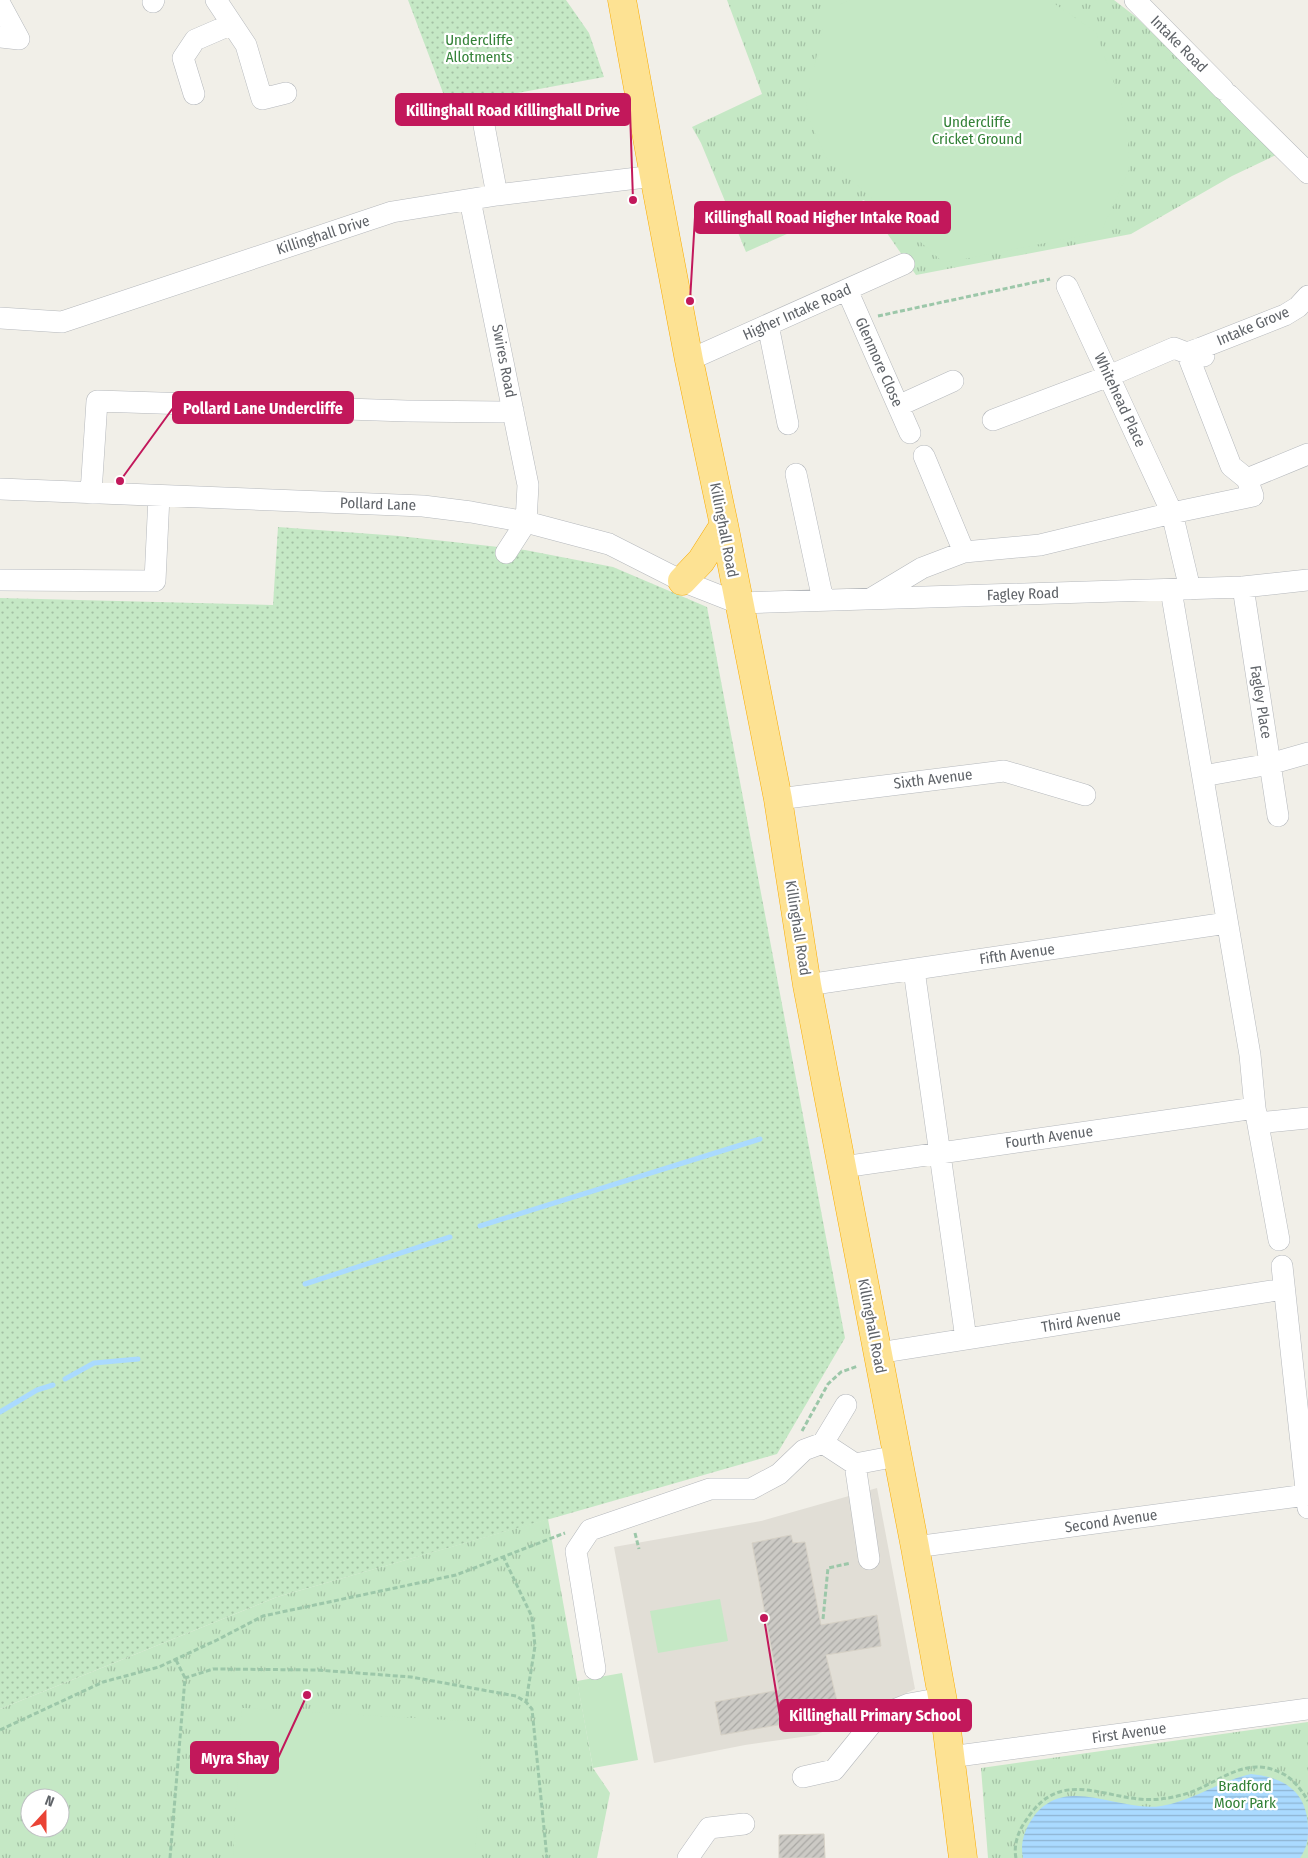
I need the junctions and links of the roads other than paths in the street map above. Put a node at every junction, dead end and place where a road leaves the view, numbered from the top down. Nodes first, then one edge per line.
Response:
1 (216, 0) edge
2 (622, 0) edge
3 (1136, 0) edge
4 (0, 4) edge
5 (232, 24) junction
6 (0, 37) edge
7 (286, 93) dead end
8 (194, 94) dead end
9 (480, 104) dead end
10 (1308, 173) edge
11 (654, 176) junction
12 (497, 195) junction
13 (470, 200) junction
14 (904, 264) dead end
15 (1067, 286) road end
16 (847, 290) junction
17 (1308, 296) edge
18 (0, 318) edge
19 (768, 325) junction
20 (1198, 352) junction
21 (689, 360) junction
22 (1108, 376) junction
23 (953, 381) dead end
24 (898, 406) junction
25 (513, 410) junction
26 (993, 420) dead end
27 (788, 424) dead end
28 (910, 433) dead end
29 (1308, 454) edge
30 (924, 456) dead end
31 (796, 474) dead end
32 (1247, 479) junction
33 (0, 490) edge
34 (91, 493) junction
35 (159, 496) junction
36 (1172, 513) junction
37 (526, 522) junction
38 (724, 525) junction
39 (964, 552) junction
40 (506, 553) dead end
41 (0, 580) edge
42 (1308, 580) edge
43 (682, 581) junction
44 (1243, 587) junction
45 (1180, 589) junction
46 (871, 599) junction
47 (823, 600) junction
48 (738, 603) junction
49 (1308, 753) edge
50 (1270, 764) junction
51 (1202, 776) junction
52 (1085, 795) dead end
53 (778, 798) junction
54 (1278, 816) dead end
55 (1227, 923) junction
56 (914, 970) junction
57 (807, 985) junction
58 (1256, 1115) junction
59 (1308, 1118) edge
60 (940, 1153) junction
61 (843, 1167) junction
62 (1278, 1240) dead end
63 (1282, 1266) dead end
64 (1284, 1289) junction
65 (966, 1339) junction
66 (878, 1356) junction
67 (846, 1404) dead end
68 (823, 1443) junction
69 (897, 1456) junction
70 (855, 1464) junction
71 (1307, 1502) edge
72 (915, 1547) junction
73 (870, 1559) dead end
74 (595, 1669) dead end
75 (942, 1698) junction
76 (1308, 1709) edge
77 (950, 1757) junction
78 (803, 1777) dead end
79 (744, 1824) dead end
80 (688, 1858) edge
81 (963, 1858) edge

1 - 5 street
2 - 11 highway, Killinghall Road
3 - 10 street, Intake Road
4 - 6 street
5 - 7 street
5 - 8 street
9 - 12 street
11 - 12 street, Killinghall Drive
11 - 21 highway, Killinghall Road
12 - 13 street, Killinghall Drive
13 - 18 street, Killinghall Drive
13 - 25 street, Swires Road
14 - 16 street, Higher Intake Road
15 - 22 street, Whitehead Place
16 - 19 street, Higher Intake Road
16 - 24 street, Glenmore Close
17 - 20 street, Intake Grove
19 - 21 street, Higher Intake Road
19 - 27 street
20 - 22 street
20 - 32 street
21 - 38 highway, Killinghall Road
22 - 26 street
22 - 36 street, Whitehead Place
23 - 24 street
24 - 28 street, Glenmore Close
25 - 34 street
25 - 37 street, Swires Road
29 - 32 street
30 - 39 street
31 - 47 street
32 - 36 street
33 - 34 street, Pollard Lane
34 - 35 street, Pollard Lane
35 - 37 street, Pollard Lane
35 - 41 street
36 - 39 street
36 - 45 street, Whitehead Place
37 - 40 street
37 - 43 street, Pollard Lane
38 - 43 highway
38 - 48 highway, Killinghall Road
39 - 46 street
42 - 44 street, Fagley Road
43 - 48 street, Pollard Lane
44 - 45 street, Fagley Road
44 - 50 street, Fagley Place
45 - 46 street, Fagley Road
45 - 51 street, Whitehead Place
46 - 47 street, Fagley Road
47 - 48 street, Fagley Road
48 - 53 highway, Killinghall Road
49 - 50 street
50 - 51 street
50 - 54 street, Fagley Place
51 - 55 street, Whitehead Place
52 - 53 street, Sixth Avenue
53 - 57 highway, Killinghall Road
55 - 56 street, Fifth Avenue
55 - 58 street, Whitehead Place
56 - 57 street, Fifth Avenue
56 - 60 street
57 - 61 highway, Killinghall Road
58 - 59 street, Fourth Avenue
58 - 60 street, Fourth Avenue
58 - 62 street, Whitehead Place
60 - 61 street, Fourth Avenue
60 - 65 street
61 - 66 highway, Killinghall Road
63 - 64 street
64 - 65 street, Third Avenue
64 - 71 street
65 - 66 street, Third Avenue
66 - 69 highway, Killinghall Road
67 - 68 street
68 - 70 street
68 - 74 street
69 - 70 street
69 - 72 highway, Killinghall Road
70 - 73 street
71 - 72 street, Second Avenue
72 - 75 highway, Killinghall Road
75 - 77 highway, Killinghall Road
75 - 78 street
76 - 77 street, First Avenue
77 - 81 highway, Killinghall Road
79 - 80 street

